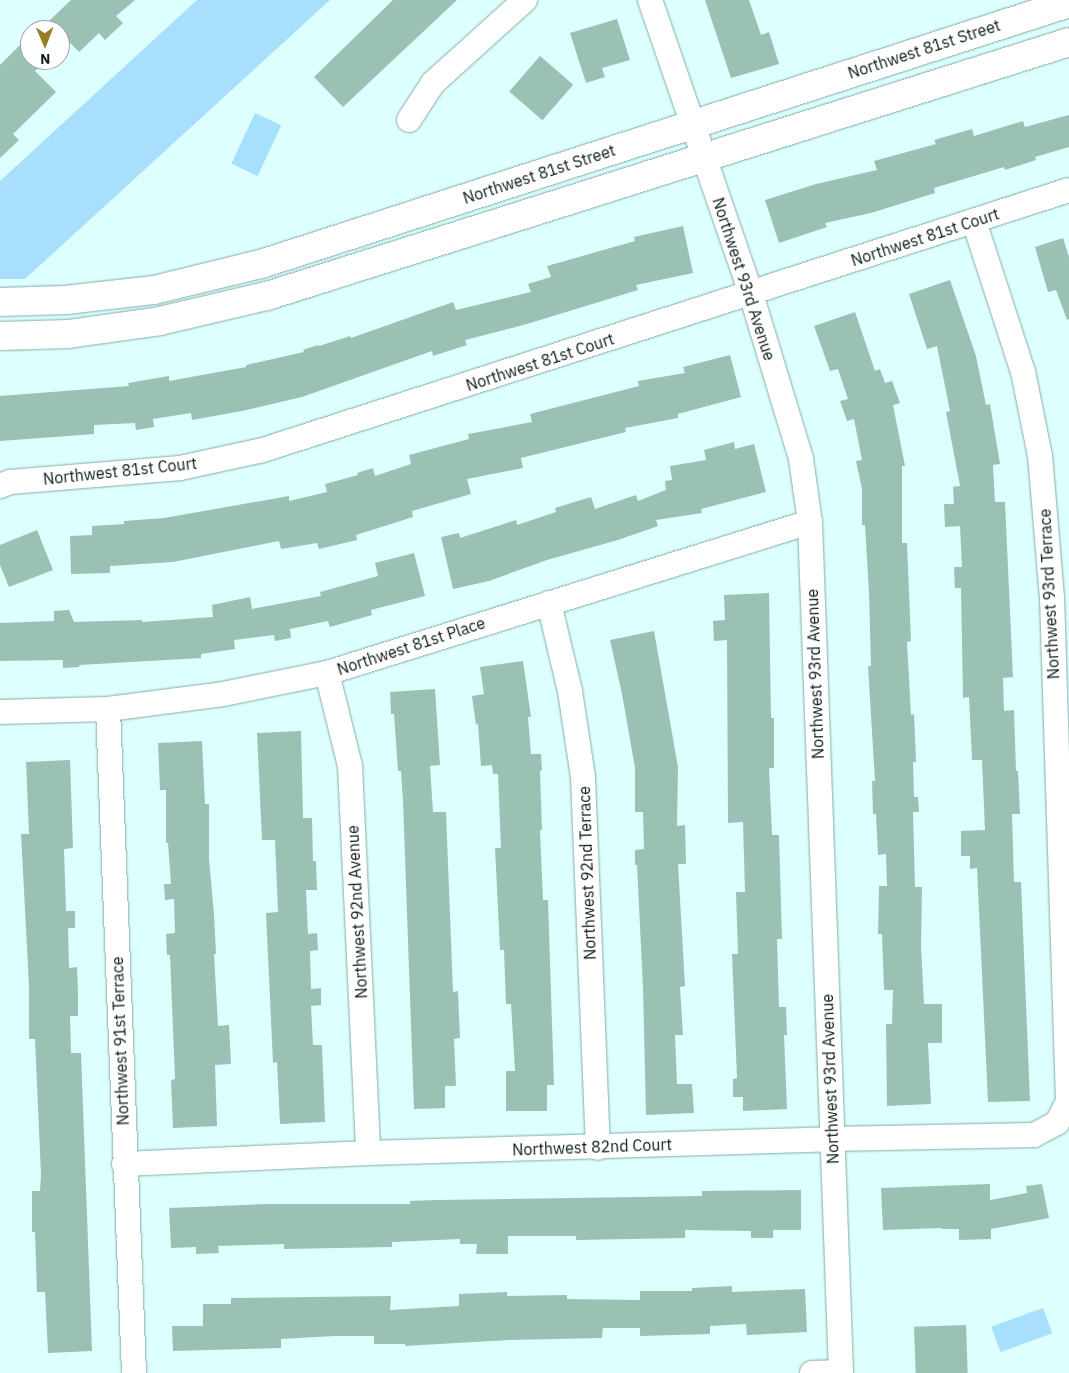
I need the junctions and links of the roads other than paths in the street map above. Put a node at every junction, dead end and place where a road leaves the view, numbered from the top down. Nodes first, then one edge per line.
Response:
1 (524, 0) edge
2 (650, 0) edge
3 (1069, 3) edge
4 (1069, 42) edge
5 (409, 120) dead end
6 (692, 124) junction
7 (704, 158) junction
8 (1069, 190) edge
9 (974, 221) junction
10 (751, 294) junction
11 (0, 302) edge
12 (0, 336) edge
13 (0, 486) edge
14 (810, 522) junction
15 (1061, 599) edge
16 (549, 602) junction
17 (327, 673) junction
18 (108, 709) junction
19 (0, 712) edge
20 (1057, 1123) joint
21 (832, 1139) junction
22 (598, 1148) junction
23 (368, 1153) junction
24 (124, 1164) junction
25 (841, 1372) edge
26 (134, 1373) edge
27 (812, 1373) edge

1 - 5 street
2 - 6 street, Northwest 93rd Avenue
3 - 6 street, Northwest 81st Street
4 - 7 street, Northwest 81st Street
6 - 7 street, Northwest 93rd Avenue
6 - 11 street, Northwest 81st Street
7 - 10 street, Northwest 93rd Avenue
7 - 12 street, Northwest 81st Street
8 - 9 street, Northwest 81st Court
9 - 10 street, Northwest 81st Court
9 - 15 street, Northwest 93rd Terrace
10 - 13 street, Northwest 81st Court
10 - 14 street, Northwest 93rd Avenue
14 - 16 street, Northwest 81st Place
14 - 21 street, Northwest 93rd Avenue
15 - 20 street, Northwest 93rd Terrace
16 - 17 street, Northwest 81st Place
16 - 22 street, Northwest 92nd Terrace
17 - 18 street, Northwest 81st Place
17 - 23 street, Northwest 92nd Avenue
18 - 19 street, Northwest 81st Place
18 - 24 street, Northwest 91st Terrace
20 - 21 street, Northwest 82nd Court
21 - 22 street, Northwest 82nd Court
21 - 25 street, Northwest 93rd Avenue
22 - 23 street, Northwest 82nd Court
23 - 24 street, Northwest 82nd Court
24 - 26 street, Northwest 91st Terrace
25 - 27 street

